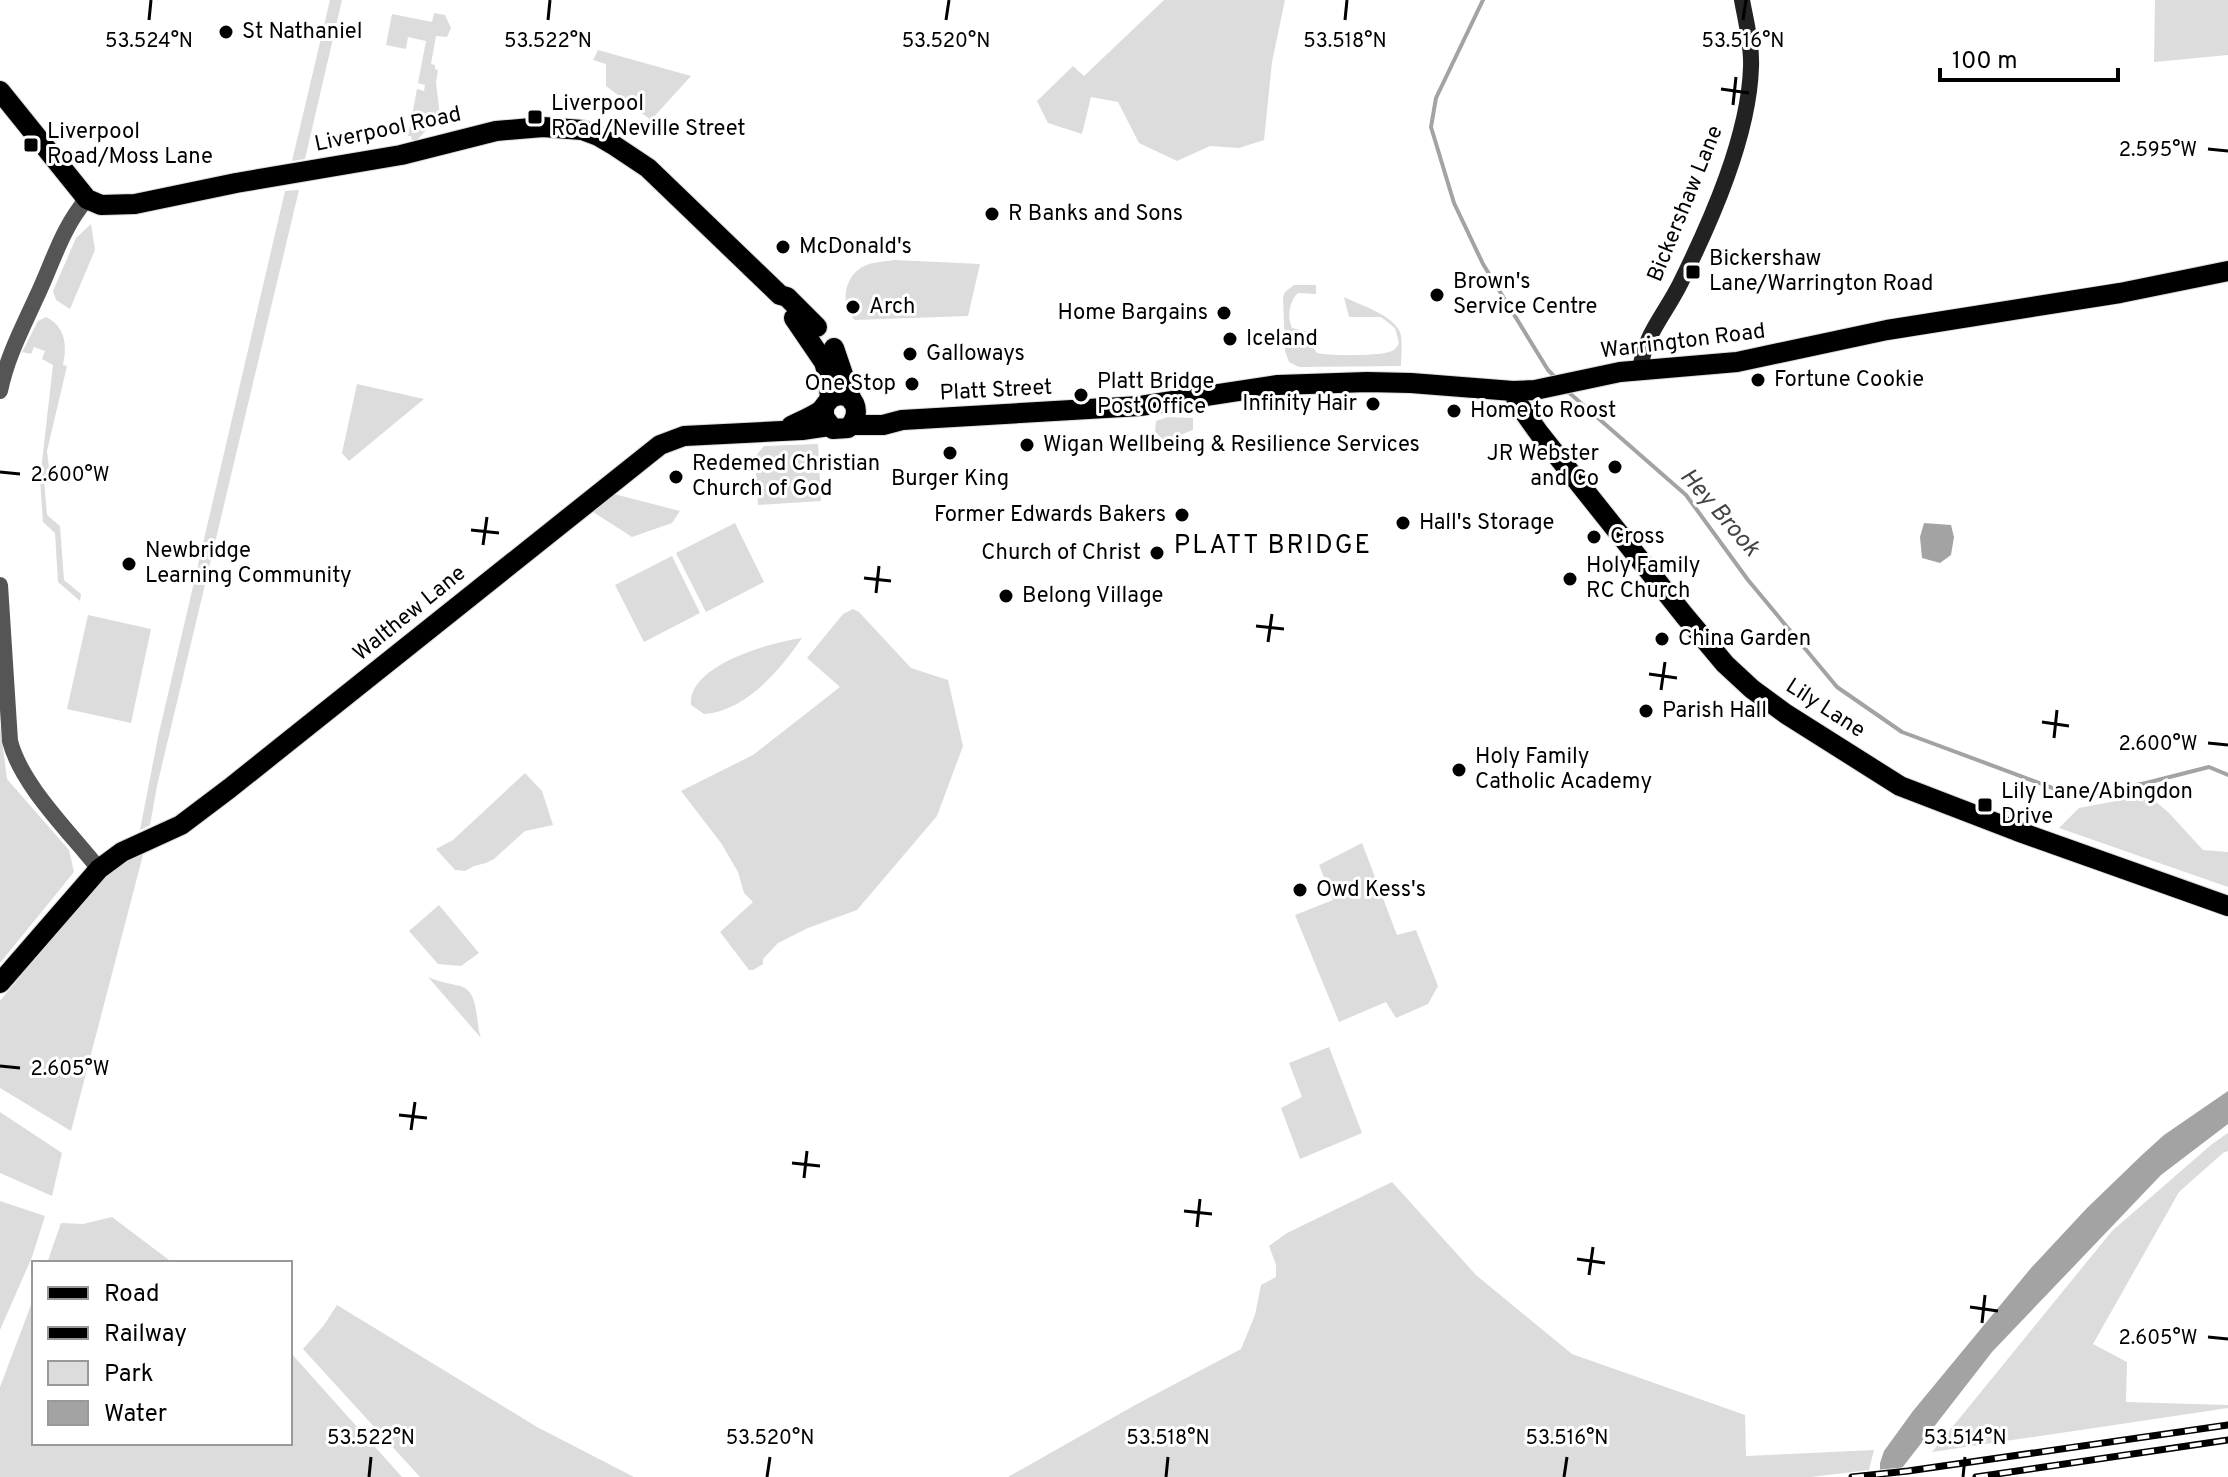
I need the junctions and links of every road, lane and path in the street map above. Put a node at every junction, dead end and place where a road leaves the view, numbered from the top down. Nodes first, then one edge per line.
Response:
1 (1742, 0) edge
2 (0, 91) edge
3 (87, 199) junction
4 (2228, 271) edge
5 (819, 341) junction
6 (1640, 371) junction
7 (0, 391) edge
8 (1513, 391) junction
9 (853, 402) junction
10 (1140, 406) joint
11 (828, 411) junction
12 (902, 420) junction
13 (852, 425) junction
14 (0, 585) edge
15 (99, 869) junction
16 (2228, 906) edge
17 (0, 983) edge

1 - 6 main road, Bickershaw Lane
2 - 3 main road
3 - 5 main road, Liverpool Road
3 - 7 street
4 - 6 main road, Warrington Road
5 - 9 main road, Liverpool Road
5 - 11 main road, Liverpool Road
6 - 8 main road, Warrington Road
8 - 10 main road, Warrington Road
8 - 16 main road, Lily Lane
9 - 11 main road, Platt Street
9 - 12 main road, Platt Street
9 - 13 main road
10 - 12 main road, Platt Street
11 - 13 main road, Platt Street
11 - 15 main road, Walthew Lane
12 - 13 main road, Platt Street
14 - 15 street
15 - 17 main road

